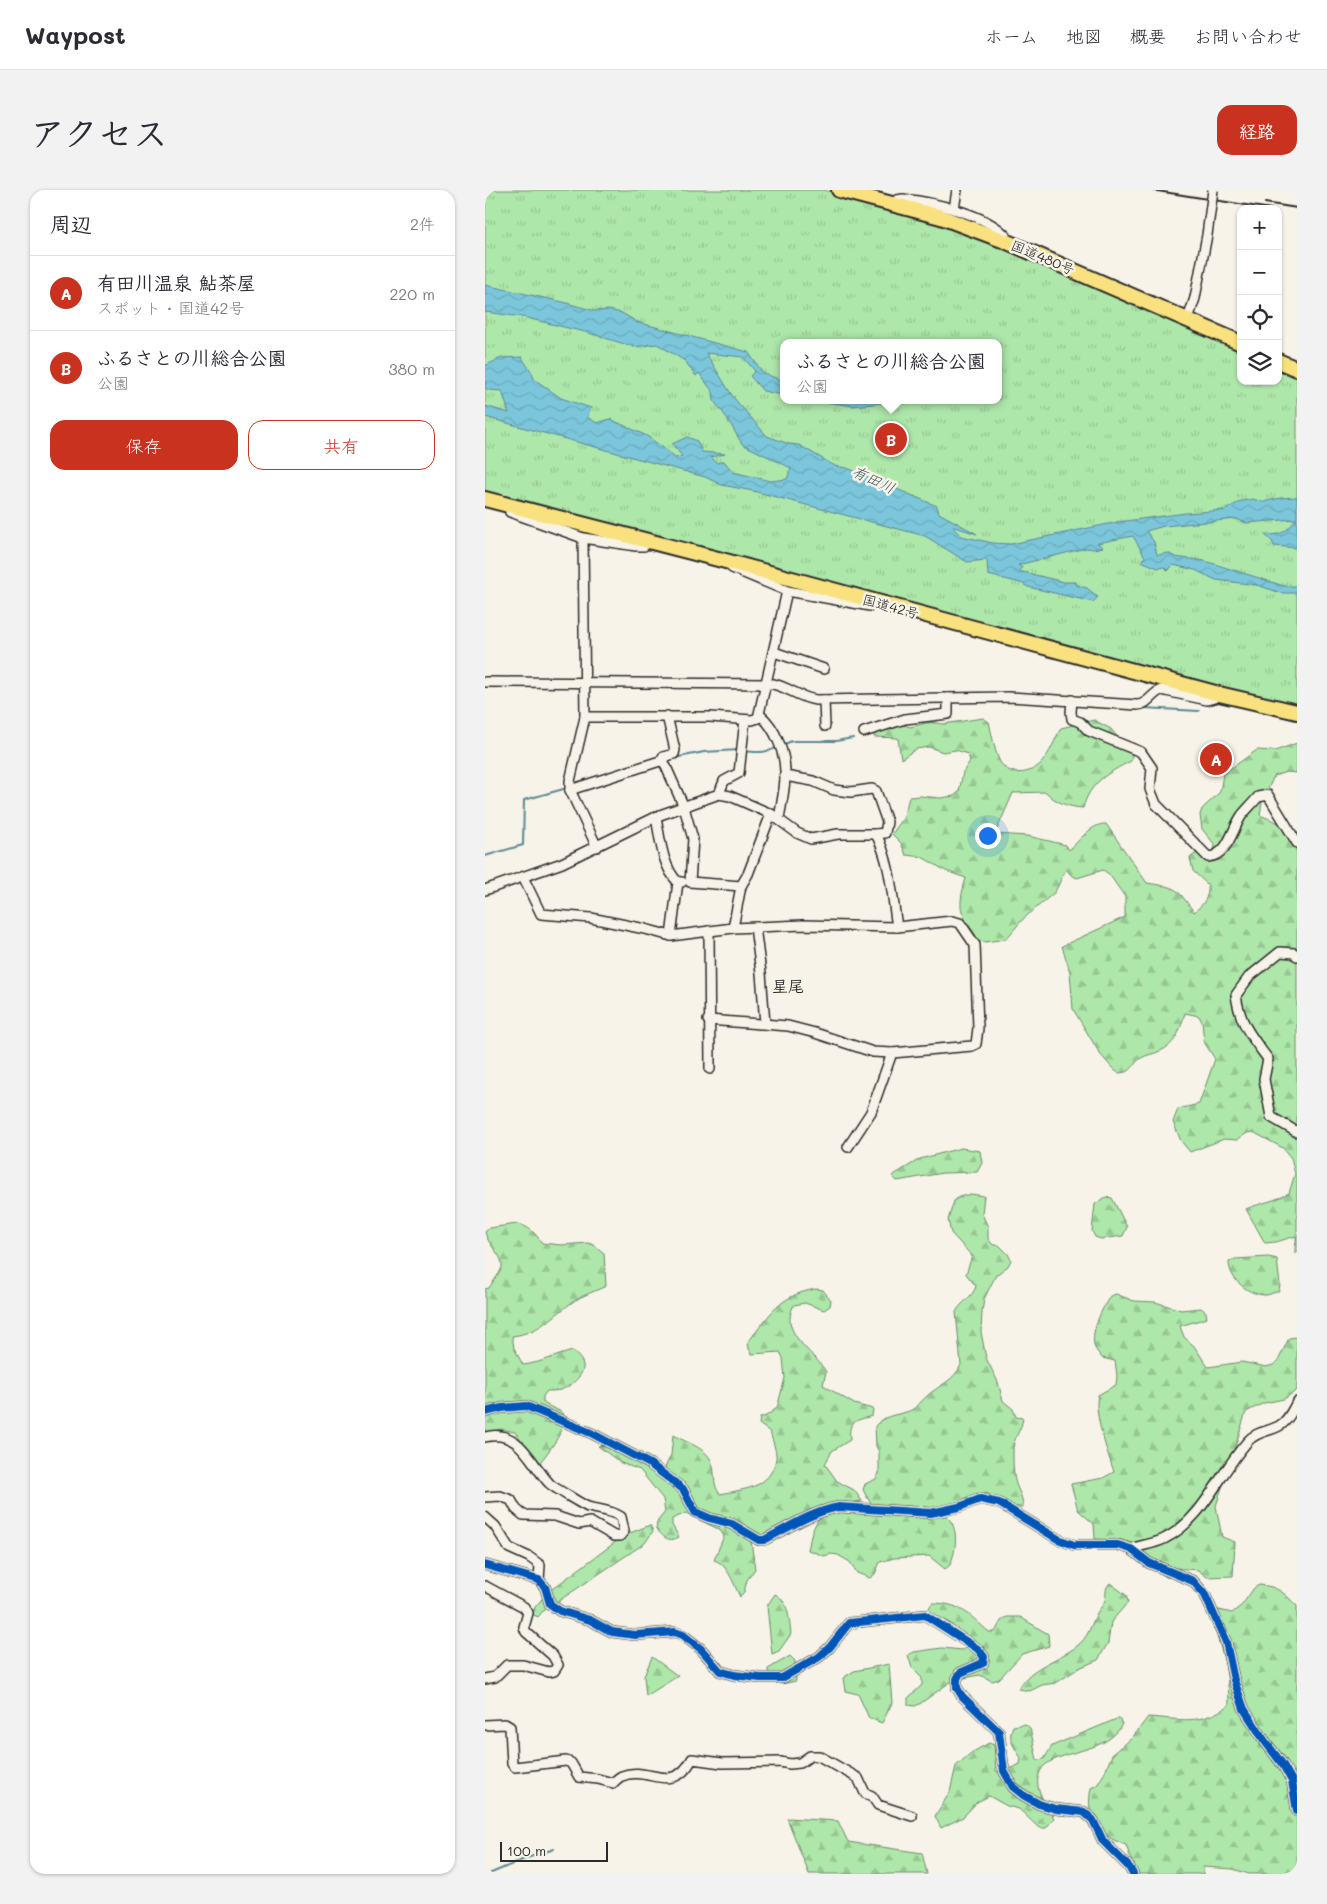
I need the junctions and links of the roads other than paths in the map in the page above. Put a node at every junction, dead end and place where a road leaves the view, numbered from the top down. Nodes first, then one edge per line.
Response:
1 (839, 190) edge
2 (957, 190) edge
3 (1213, 190) edge
4 (893, 203) junction
5 (954, 209) junction
6 (1005, 241) junction
7 (1188, 319) junction
8 (1237, 341) edge
9 (1282, 362) edge
10 (1297, 362) edge
11 (1282, 363) edge
12 (1297, 369) edge
13 (485, 499) edge
14 (509, 505) junction
15 (583, 538) junction
16 (649, 541) junction
17 (728, 562) junction
18 (787, 591) junction
19 (882, 603) junction
20 (774, 652) junction
21 (824, 669) dead end
22 (485, 682) edge
23 (584, 682) junction
24 (767, 684) junction
25 (1219, 694) junction
26 (948, 698) junction
27 (824, 700) junction
28 (1072, 700) junction
29 (1297, 712) edge
30 (760, 715) junction
31 (667, 716) junction
32 (585, 717) junction
33 (745, 720) junction
34 (825, 726) dead end
35 (864, 732) dead end
36 (663, 760) junction
37 (785, 776) junction
38 (570, 790) junction
39 (719, 794) junction
40 (684, 807) junction
41 (775, 816) junction
42 (656, 817) junction
43 (876, 834) junction
44 (1297, 843) edge
45 (597, 847) junction
46 (523, 877) junction
47 (677, 882) junction
48 (690, 882) junction
49 (741, 886) junction
50 (485, 890) edge
51 (755, 927) junction
52 (897, 927) junction
53 (733, 928) junction
54 (709, 931) junction
55 (671, 936) junction
56 (1297, 956) edge
57 (708, 1020) junction
58 (765, 1024) junction
59 (892, 1053) junction
60 (710, 1069) dead end
61 (1297, 1132) edge
62 (848, 1147) dead end
63 (1297, 1402) edge
64 (485, 1412) edge
65 (485, 1437) edge
66 (485, 1497) edge
67 (485, 1517) edge
68 (1131, 1549) junction
69 (485, 1565) edge
70 (539, 1580) junction
71 (485, 1586) edge
72 (485, 1679) edge
73 (485, 1725) edge
74 (1297, 1811) edge
75 (912, 1816) dead end
76 (1133, 1874) edge

1 - 4 highway, 国道480号
2 - 5 street
3 - 7 street, bridge
4 - 5 street
4 - 6 highway, 国道480号
5 - 6 street
6 - 7 highway, 国道480号
7 - 8 highway, 国道480号
9 - 10 street
11 - 12 highway
13 - 14 highway, 国道42号
14 - 15 street
14 - 16 highway, 国道42号
15 - 16 street
15 - 23 street
16 - 17 highway, 国道42号
17 - 18 street
17 - 19 highway, 国道42号
18 - 19 street
18 - 20 street
19 - 25 highway, 国道42号
20 - 21 street
20 - 24 street
22 - 23 street
23 - 24 street
23 - 32 street
24 - 27 street
24 - 30 street
25 - 28 street
25 - 29 highway, 国道42号
26 - 27 street
26 - 28 street
26 - 35 street
27 - 34 street
28 - 44 street
30 - 33 street
30 - 37 street
31 - 32 street
31 - 33 street
31 - 36 street
32 - 38 street
33 - 39 street
36 - 38 street
36 - 40 street
37 - 41 street
37 - 43 street
38 - 45 street
39 - 40 street
39 - 41 street
40 - 42 street
40 - 48 street
41 - 43 street
41 - 49 street
42 - 45 street
42 - 47 street
43 - 52 street
45 - 46 street
46 - 50 street
46 - 55 street
47 - 48 street
47 - 55 street
48 - 49 street
49 - 53 street
51 - 52 street
51 - 53 street
51 - 58 street
52 - 59 street
53 - 54 street
54 - 55 street
54 - 57 street
56 - 61 street
57 - 58 street
57 - 60 street
58 - 59 street
59 - 62 street
63 - 68 street
64 - 68 street
65 - 66 street
67 - 70 street
68 - 74 street
69 - 70 street
70 - 76 street
71 - 72 street
73 - 75 street

